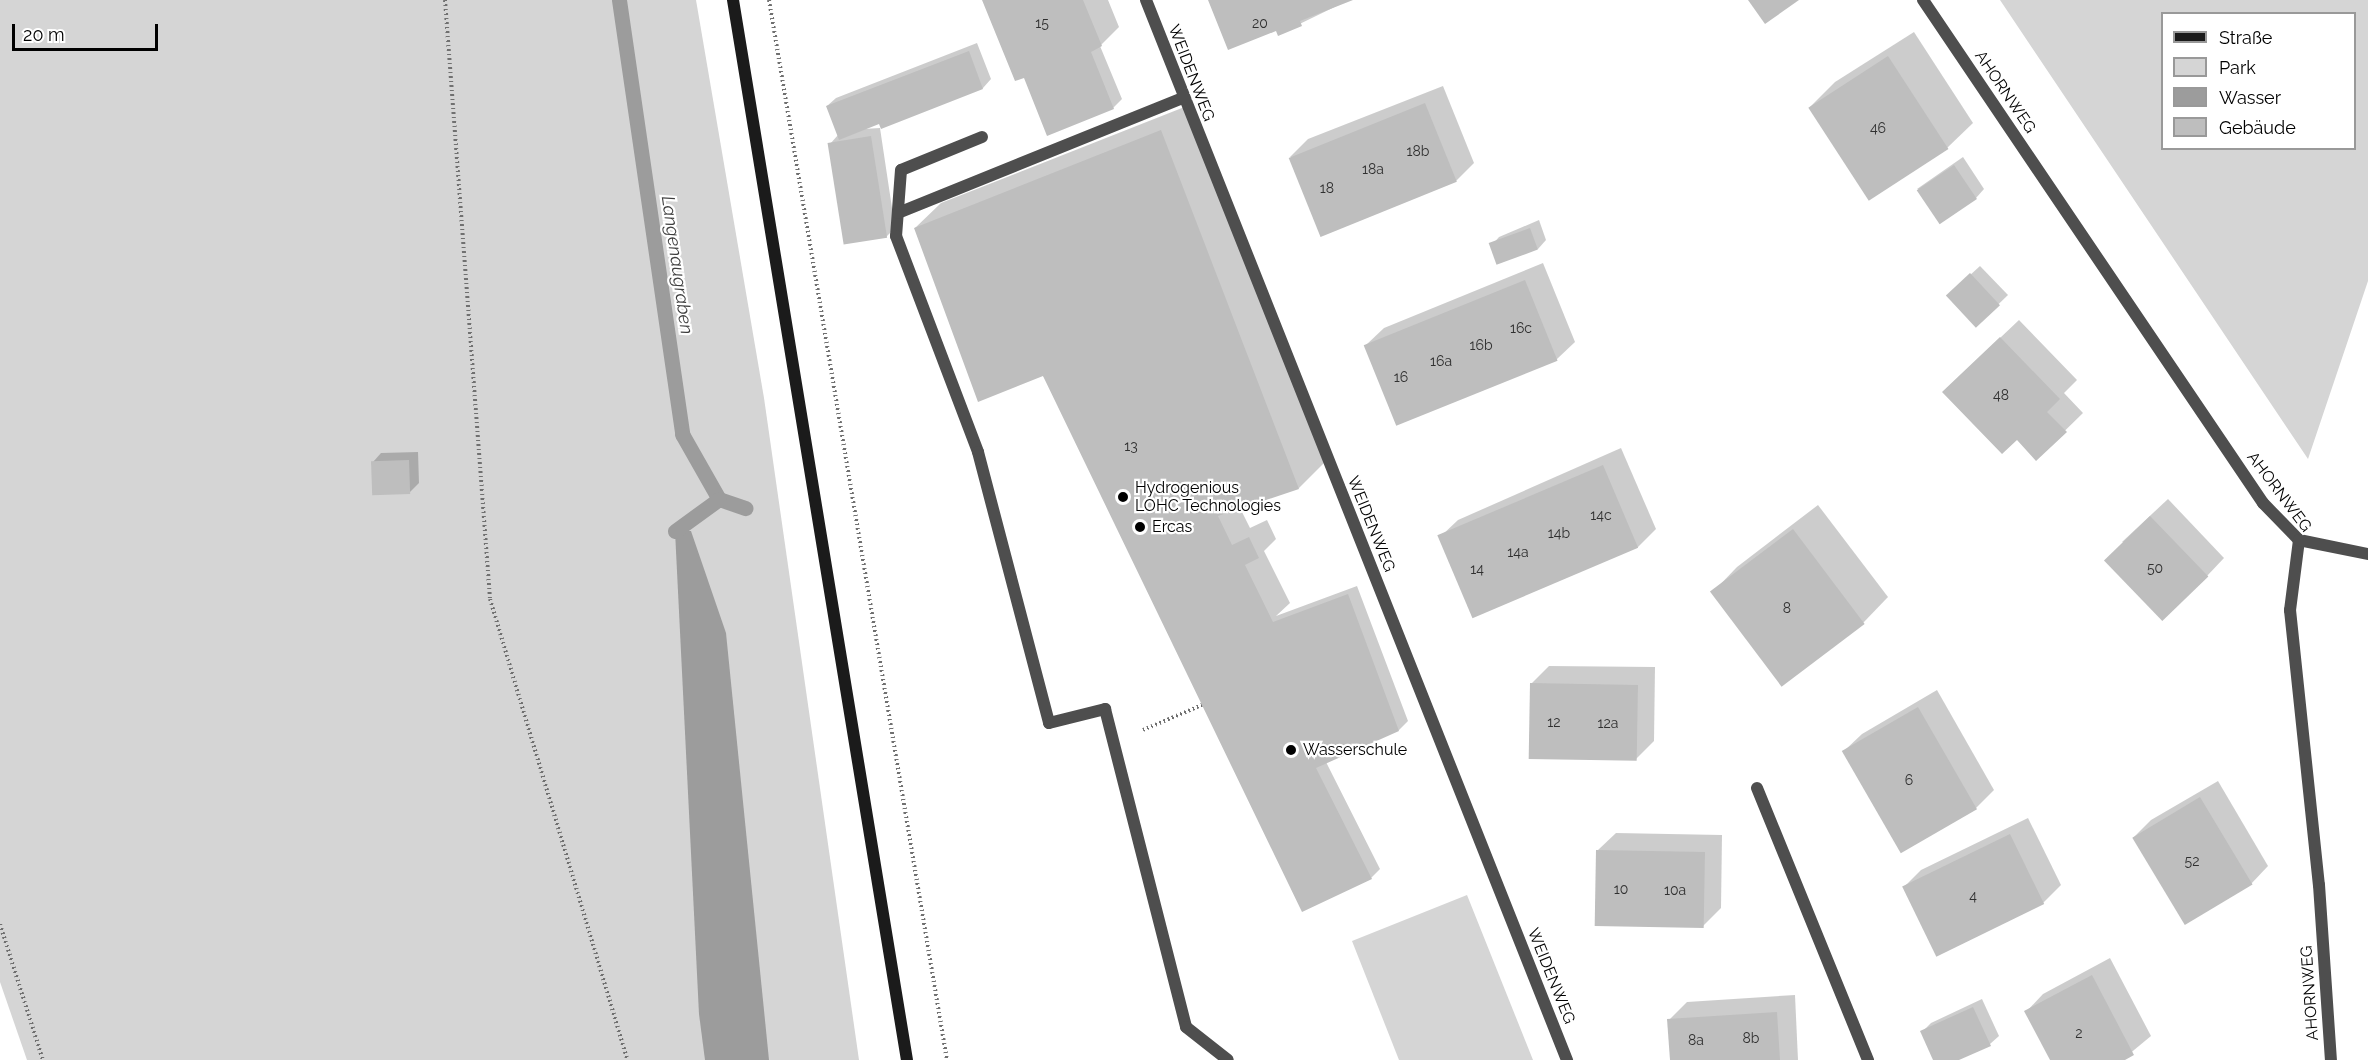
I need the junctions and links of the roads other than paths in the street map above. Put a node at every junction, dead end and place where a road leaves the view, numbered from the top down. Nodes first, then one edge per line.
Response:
1 (734, 0) edge
2 (1146, 0) edge
3 (1923, 0) edge
4 (1183, 98) junction
5 (982, 137) dead end
6 (898, 213) junction
7 (2299, 540) junction
8 (2368, 554) edge
9 (1757, 788) dead end
10 (907, 1060) edge
11 (1228, 1060) edge
12 (1567, 1060) edge
13 (1868, 1060) edge
14 (2331, 1060) edge

1 - 10 street
2 - 4 street, WEIDENWEG
3 - 7 street, AHORNWEG
4 - 6 street
4 - 12 street, WEIDENWEG
5 - 6 street
6 - 11 street
7 - 8 street
7 - 14 street, AHORNWEG
9 - 13 street

